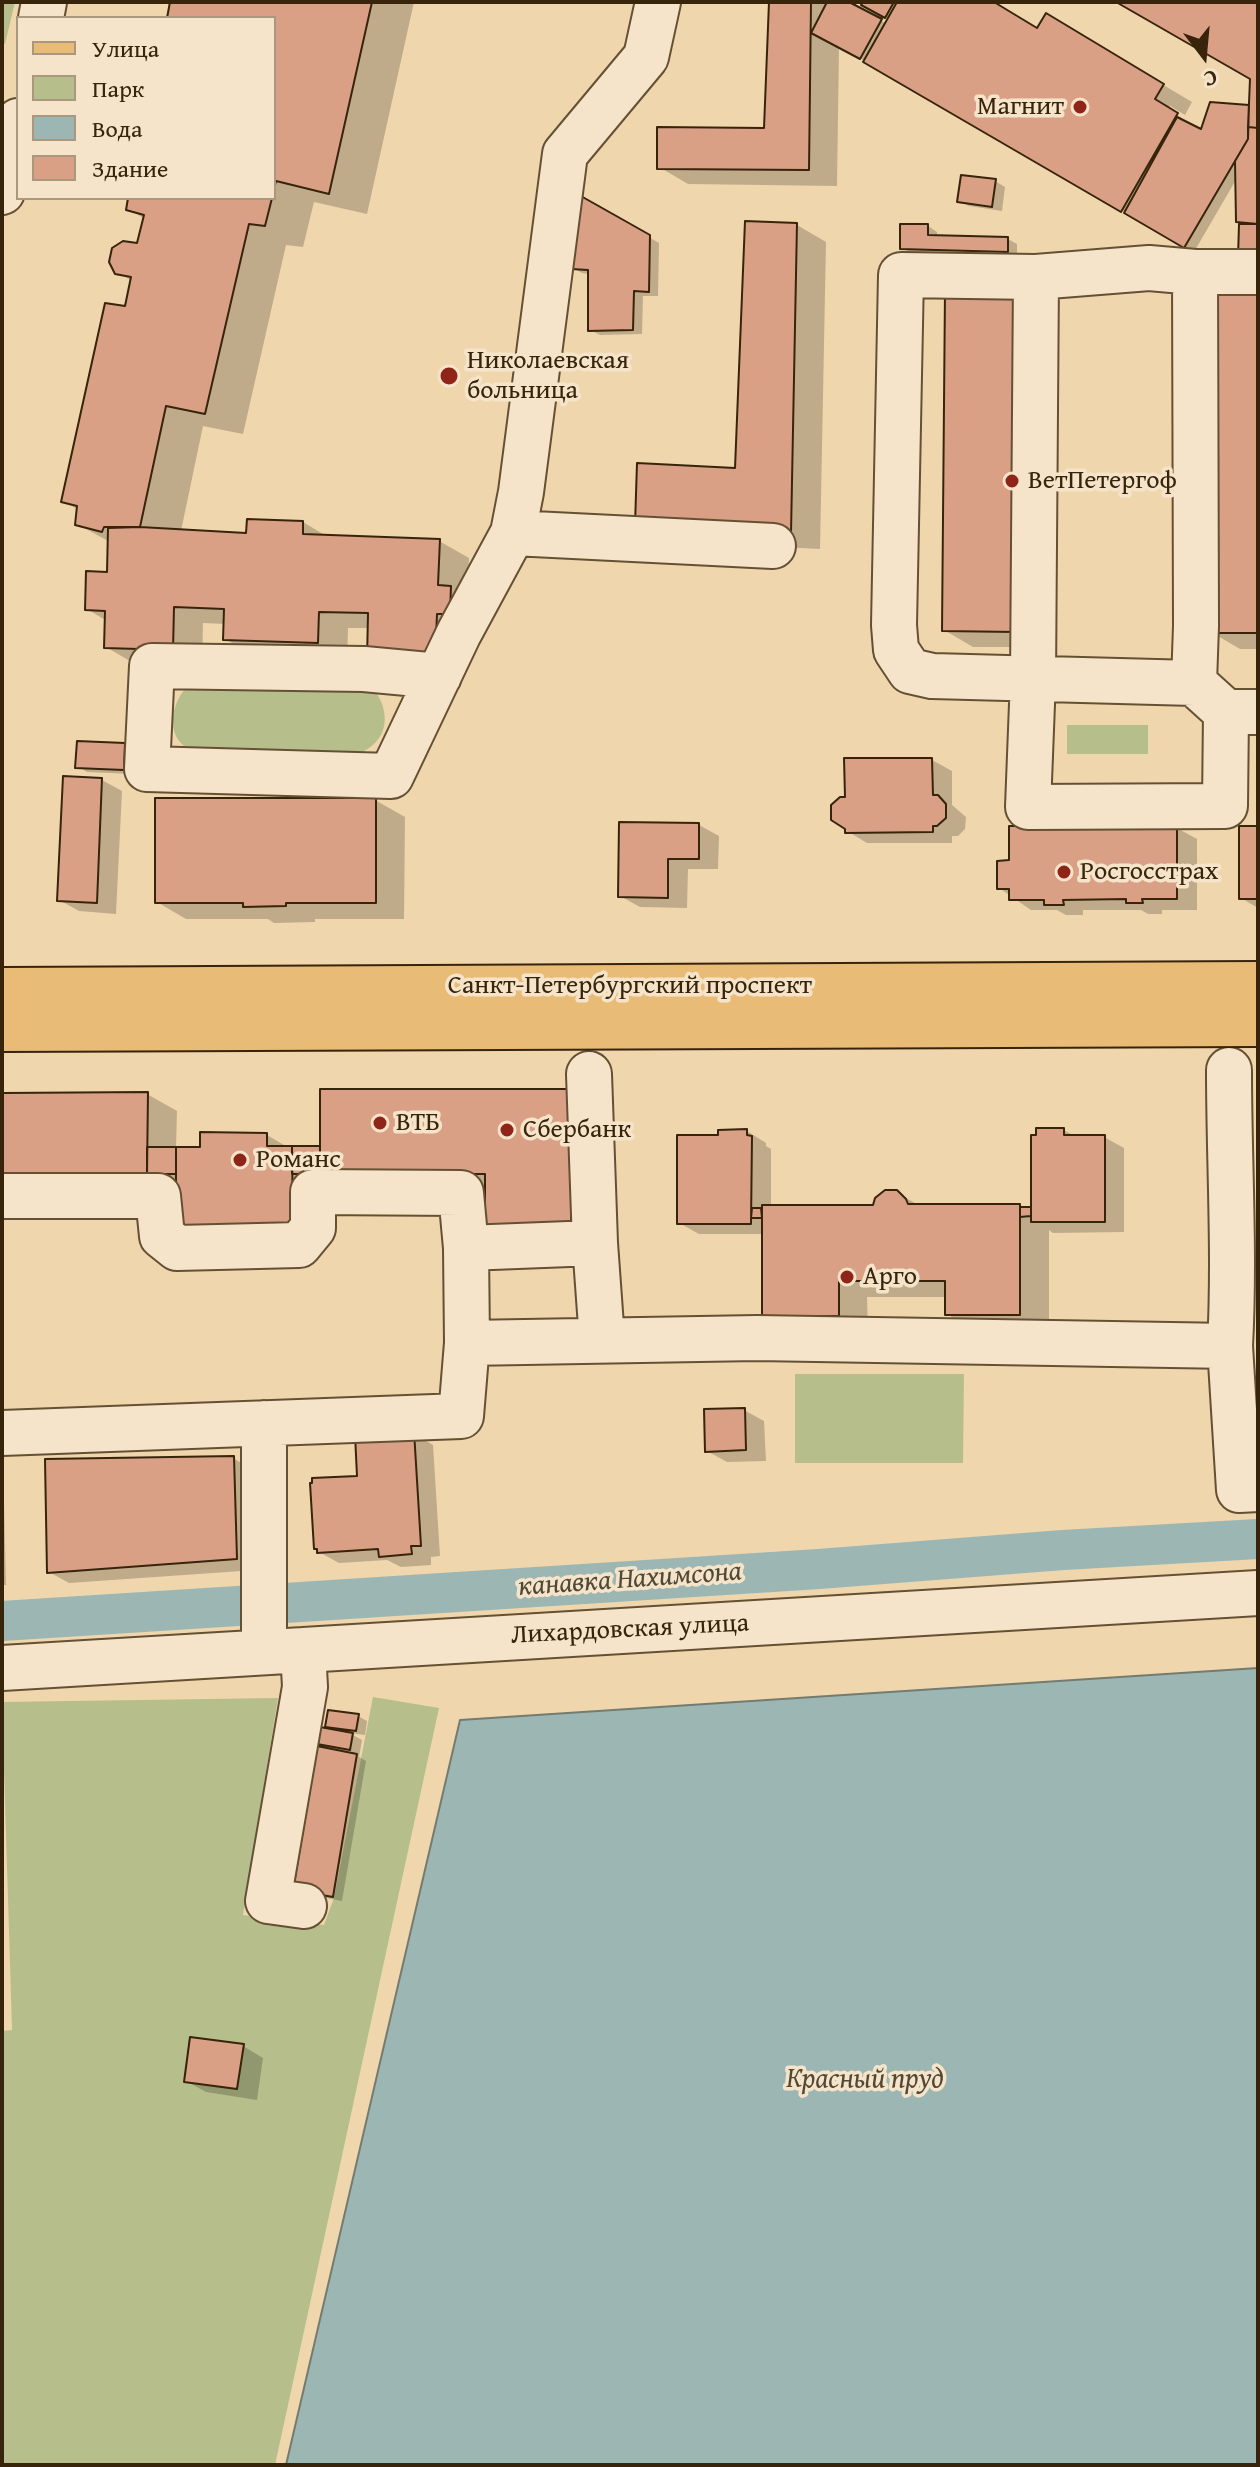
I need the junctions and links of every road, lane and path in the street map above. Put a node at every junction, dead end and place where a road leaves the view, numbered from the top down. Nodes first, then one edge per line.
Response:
1 (658, 2) edge
2 (1195, 272) junction
3 (1258, 272) edge
4 (1036, 277) junction
5 (513, 533) junction
6 (773, 546) dead end
7 (439, 676) junction
8 (1033, 678) junction
9 (1194, 683) junction
10 (1242, 712) edge
11 (1258, 984) edge
12 (2, 990) edge
13 (1258, 1024) edge
14 (2, 1029) edge
15 (1229, 1070) dead end
16 (589, 1074) dead end
17 (2, 1196) edge
18 (595, 1243) junction
19 (466, 1248) junction
20 (602, 1340) junction
21 (467, 1343) junction
22 (1230, 1346) junction
23 (264, 1423) junction
24 (2, 1433) edge
25 (1258, 1489) edge
26 (1258, 1593) edge
27 (277, 1643) junction
28 (2, 1668) edge
29 (304, 1906) dead end

1 - 5 street
2 - 3 street
2 - 4 street
2 - 9 street
4 - 8 street
4 - 8 street
5 - 6 street
5 - 7 street
7 - 7 street
8 - 9 street
8 - 10 street
9 - 10 street
11 - 12 main road, Санкт-Петербургский проспект
13 - 14 main road, Санкт-Петербургский проспект
15 - 22 street
16 - 18 street
17 - 19 street
18 - 19 street
18 - 20 street
19 - 21 street
20 - 21 street
20 - 22 street
21 - 23 street
22 - 25 street
23 - 24 street
23 - 27 street
26 - 27 street, Лихардовская улица
27 - 28 street, Лихардовская улица
27 - 29 street

